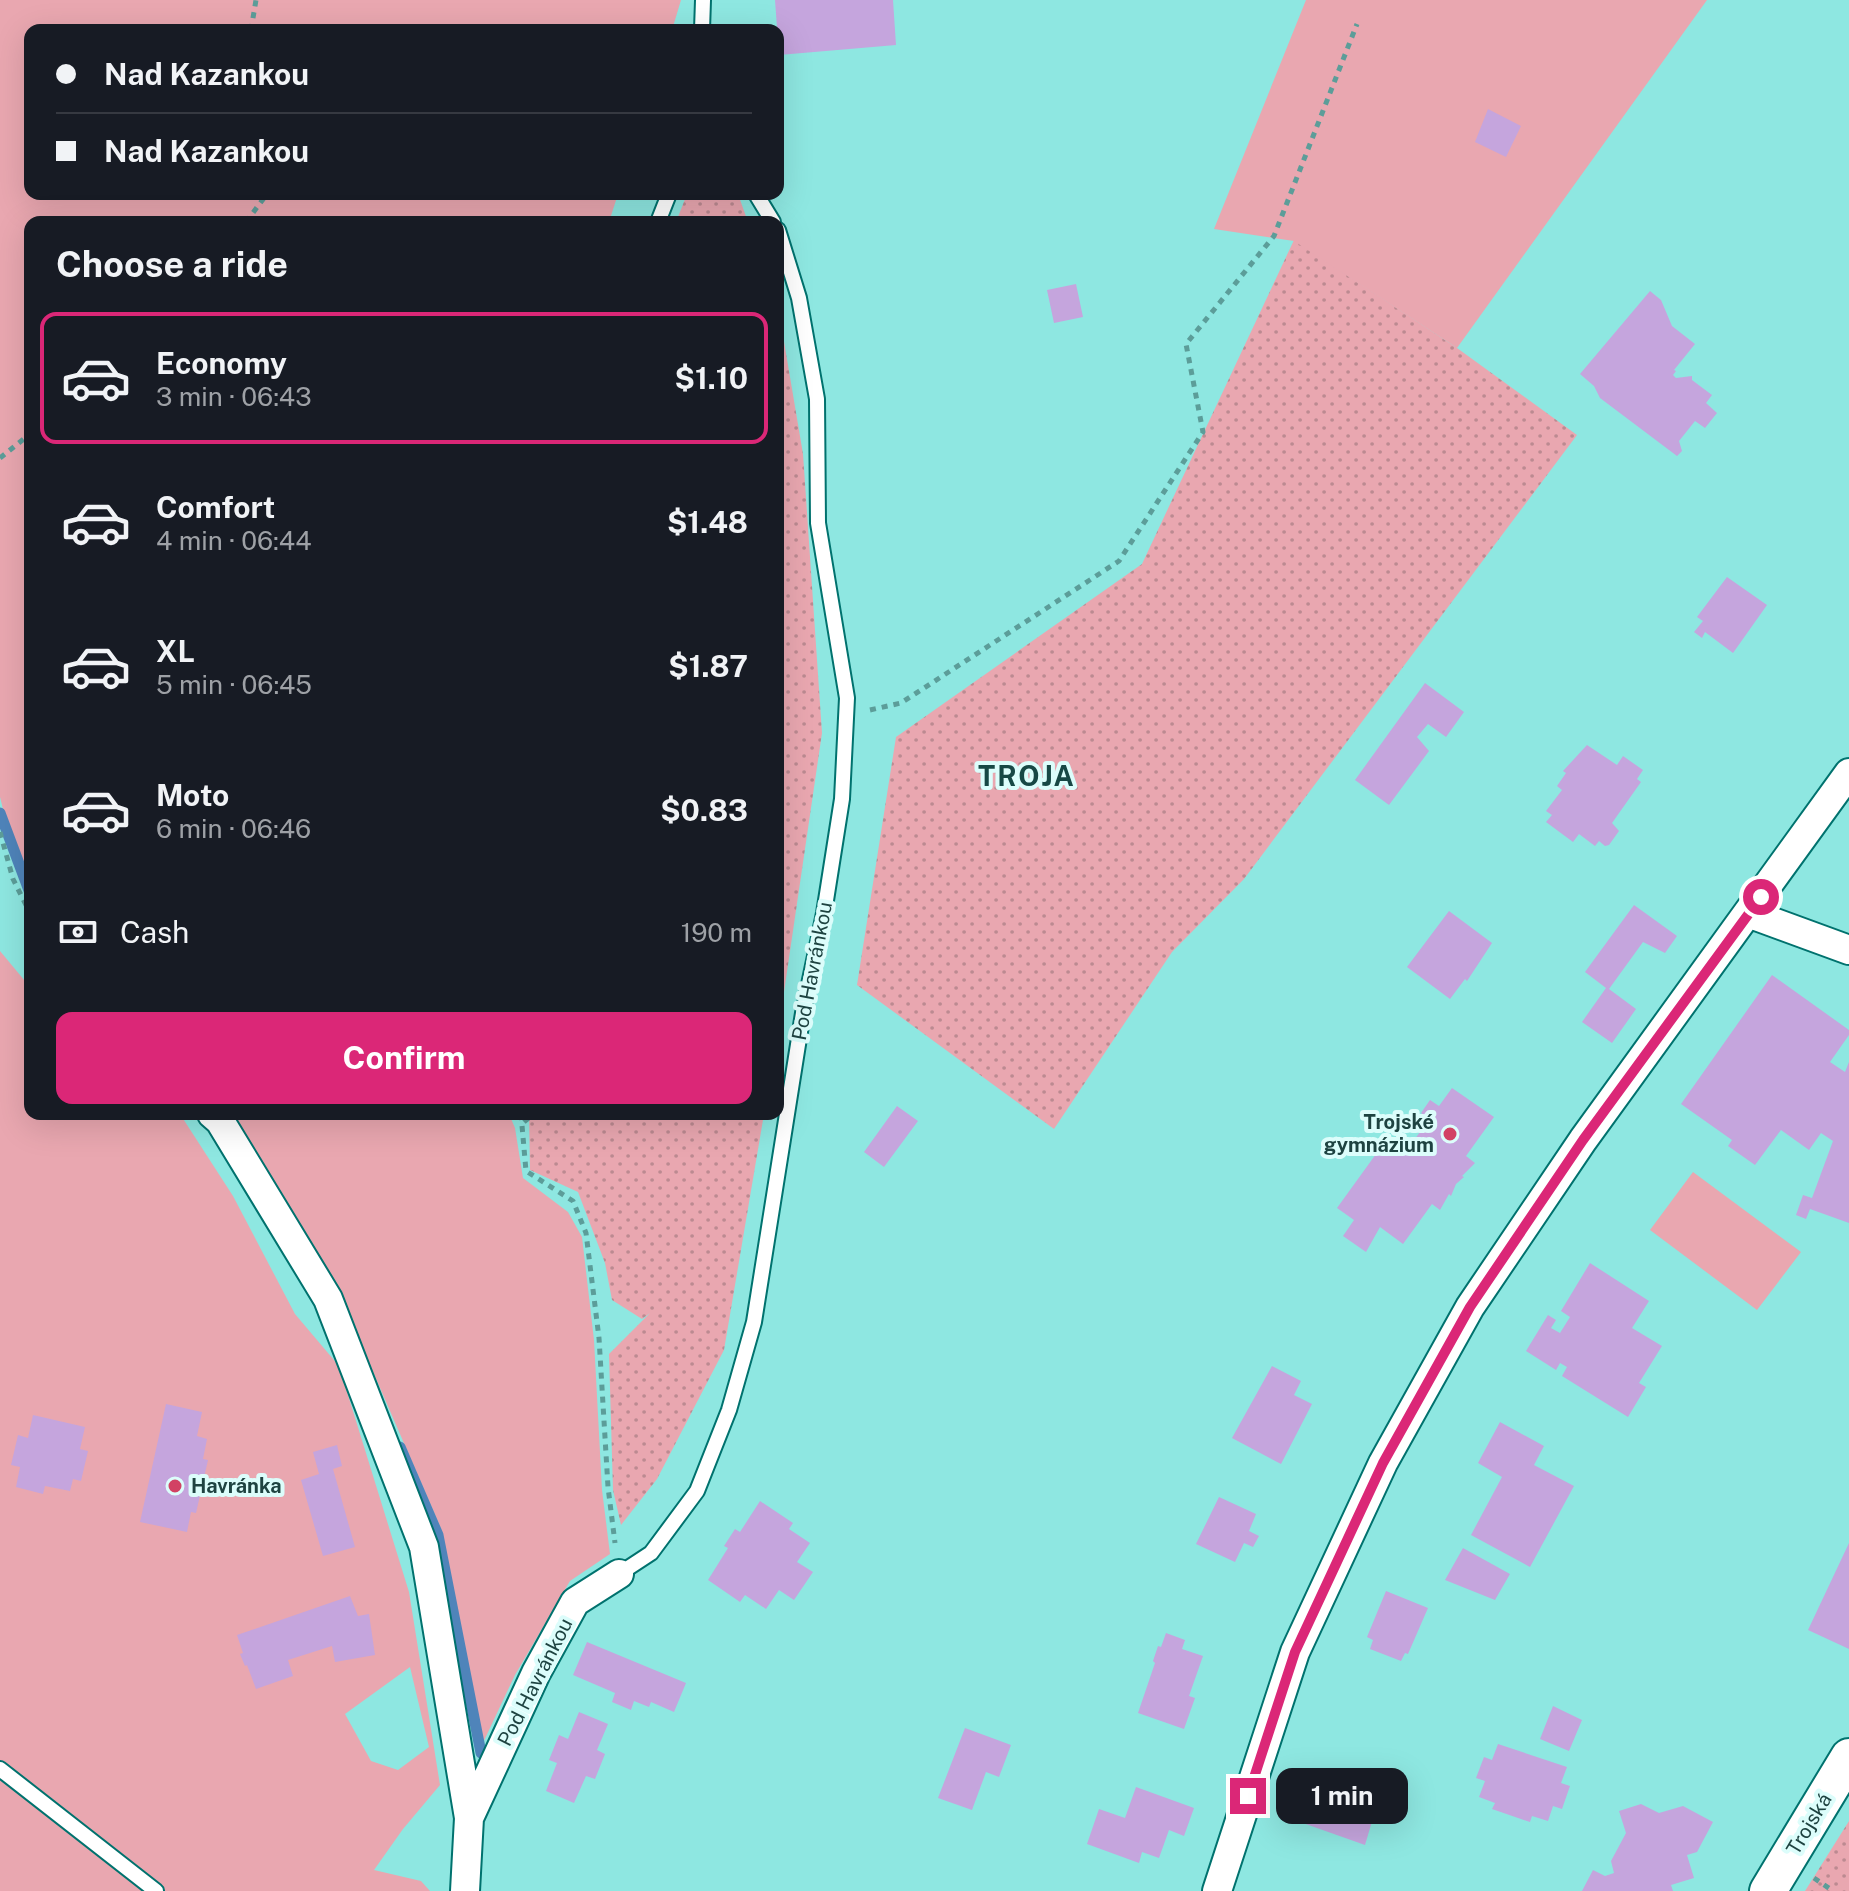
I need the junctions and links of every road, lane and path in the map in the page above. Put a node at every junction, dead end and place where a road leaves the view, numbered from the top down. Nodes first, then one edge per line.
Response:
1 (256, 0) edge
2 (703, 0) edge
3 (252, 24) edge
4 (702, 24) edge
5 (1357, 24) dead end
6 (784, 249) edge
7 (24, 439) edge
8 (0, 458) edge
9 (846, 715) junction
10 (1849, 773) edge
11 (0, 832) edge
12 (24, 901) edge
13 (1748, 913) junction
14 (1849, 950) edge
15 (219, 1120) edge
16 (526, 1120) edge
17 (524, 1122) joint
18 (619, 1574) junction
19 (1849, 1757) edge
20 (0, 1769) edge
21 (469, 1818) junction
22 (1807, 1874) dead end
23 (156, 1891) edge
24 (465, 1891) edge
25 (1217, 1891) edge
26 (1768, 1891) edge
27 (1833, 1891) edge

1 - 3 path
2 - 4 lane
5 - 9 path
6 - 9 lane, Pod Havránkou
7 - 8 path
9 - 18 lane, Pod Havránkou
10 - 13 street
11 - 12 path
13 - 14 street
13 - 25 street
15 - 21 street, Pod Havránkou
16 - 17 path
17 - 18 path
18 - 21 street, Pod Havránkou
19 - 26 street, Trojská
20 - 23 lane
21 - 24 street, Pod Havránkou
22 - 27 path

